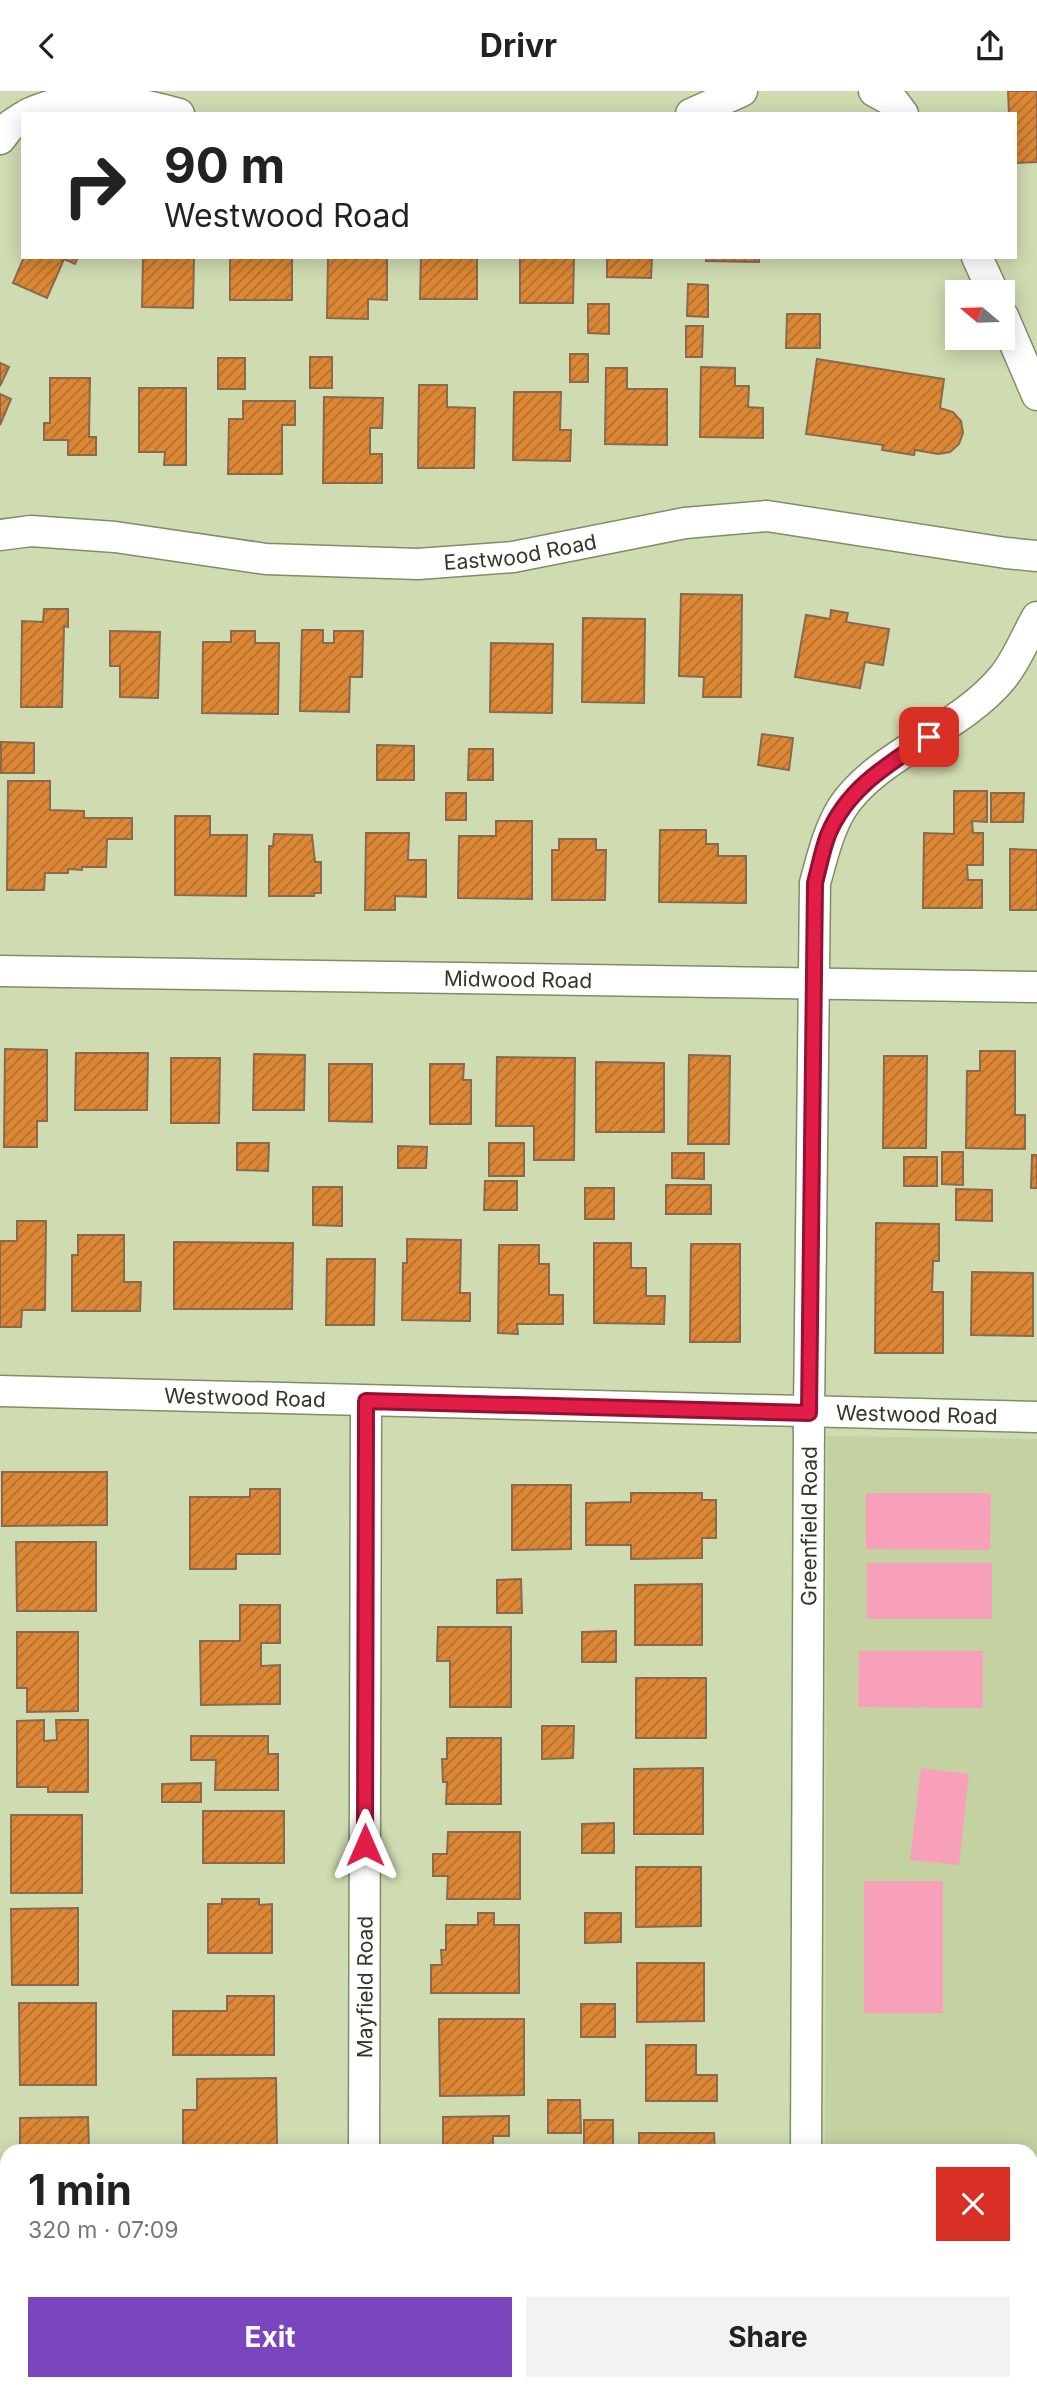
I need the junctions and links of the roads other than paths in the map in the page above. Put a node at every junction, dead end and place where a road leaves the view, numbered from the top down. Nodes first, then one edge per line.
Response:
1 (742, 91) edge
2 (874, 91) edge
3 (31, 112) edge
4 (172, 112) edge
5 (695, 112) edge
6 (902, 112) edge
7 (21, 118) edge
8 (0, 139) edge
9 (979, 259) edge
10 (988, 280) edge
11 (1015, 344) edge
12 (1037, 395) edge
13 (0, 535) edge
14 (1037, 556) edge
15 (1037, 617) edge
16 (0, 971) edge
17 (814, 984) junction
18 (1037, 987) edge
19 (0, 1391) edge
20 (366, 1401) junction
21 (809, 1413) junction
22 (1037, 1417) edge
23 (364, 2144) edge
24 (806, 2144) edge

1 - 5 street
2 - 6 street
3 - 4 street
7 - 8 street
9 - 10 street
11 - 12 street
13 - 14 street, Eastwood Road
15 - 17 street, Greenfield Road
16 - 17 street, Midwood Road
17 - 18 street, Midwood Road
17 - 21 street, Greenfield Road
19 - 20 street, Westwood Road
20 - 21 street, Westwood Road
20 - 23 street, Mayfield Road
21 - 22 street, Westwood Road
21 - 24 street, Greenfield Road

